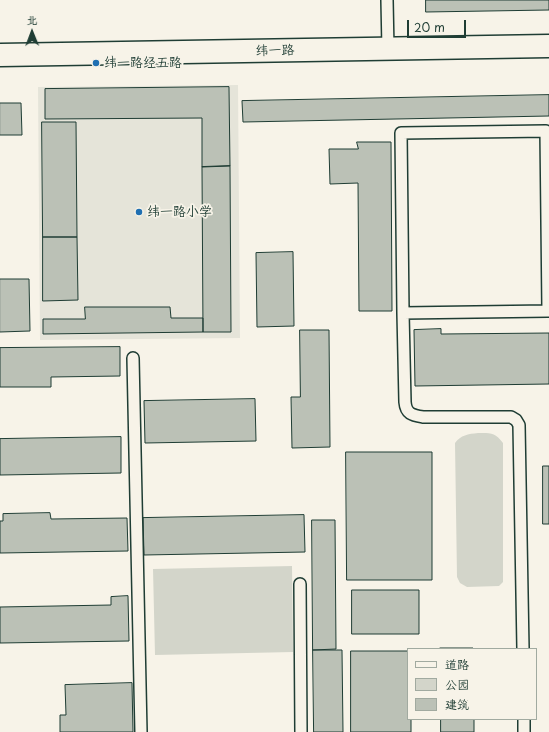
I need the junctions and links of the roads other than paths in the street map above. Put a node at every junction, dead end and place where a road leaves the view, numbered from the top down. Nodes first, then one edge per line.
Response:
1 (387, 0) edge
2 (549, 46) edge
3 (388, 49) junction
4 (0, 55) edge
5 (548, 311) edge
6 (403, 313) junction
7 (133, 358) dead end
8 (300, 584) dead end
9 (523, 648) edge
10 (524, 720) edge
11 (141, 732) edge
12 (301, 732) edge
13 (524, 732) edge

1 - 3 lane
2 - 3 street, 纬一路
3 - 4 street, 纬一路
5 - 6 lane
5 - 6 lane
6 - 9 lane
7 - 11 lane
8 - 12 lane
10 - 13 lane

